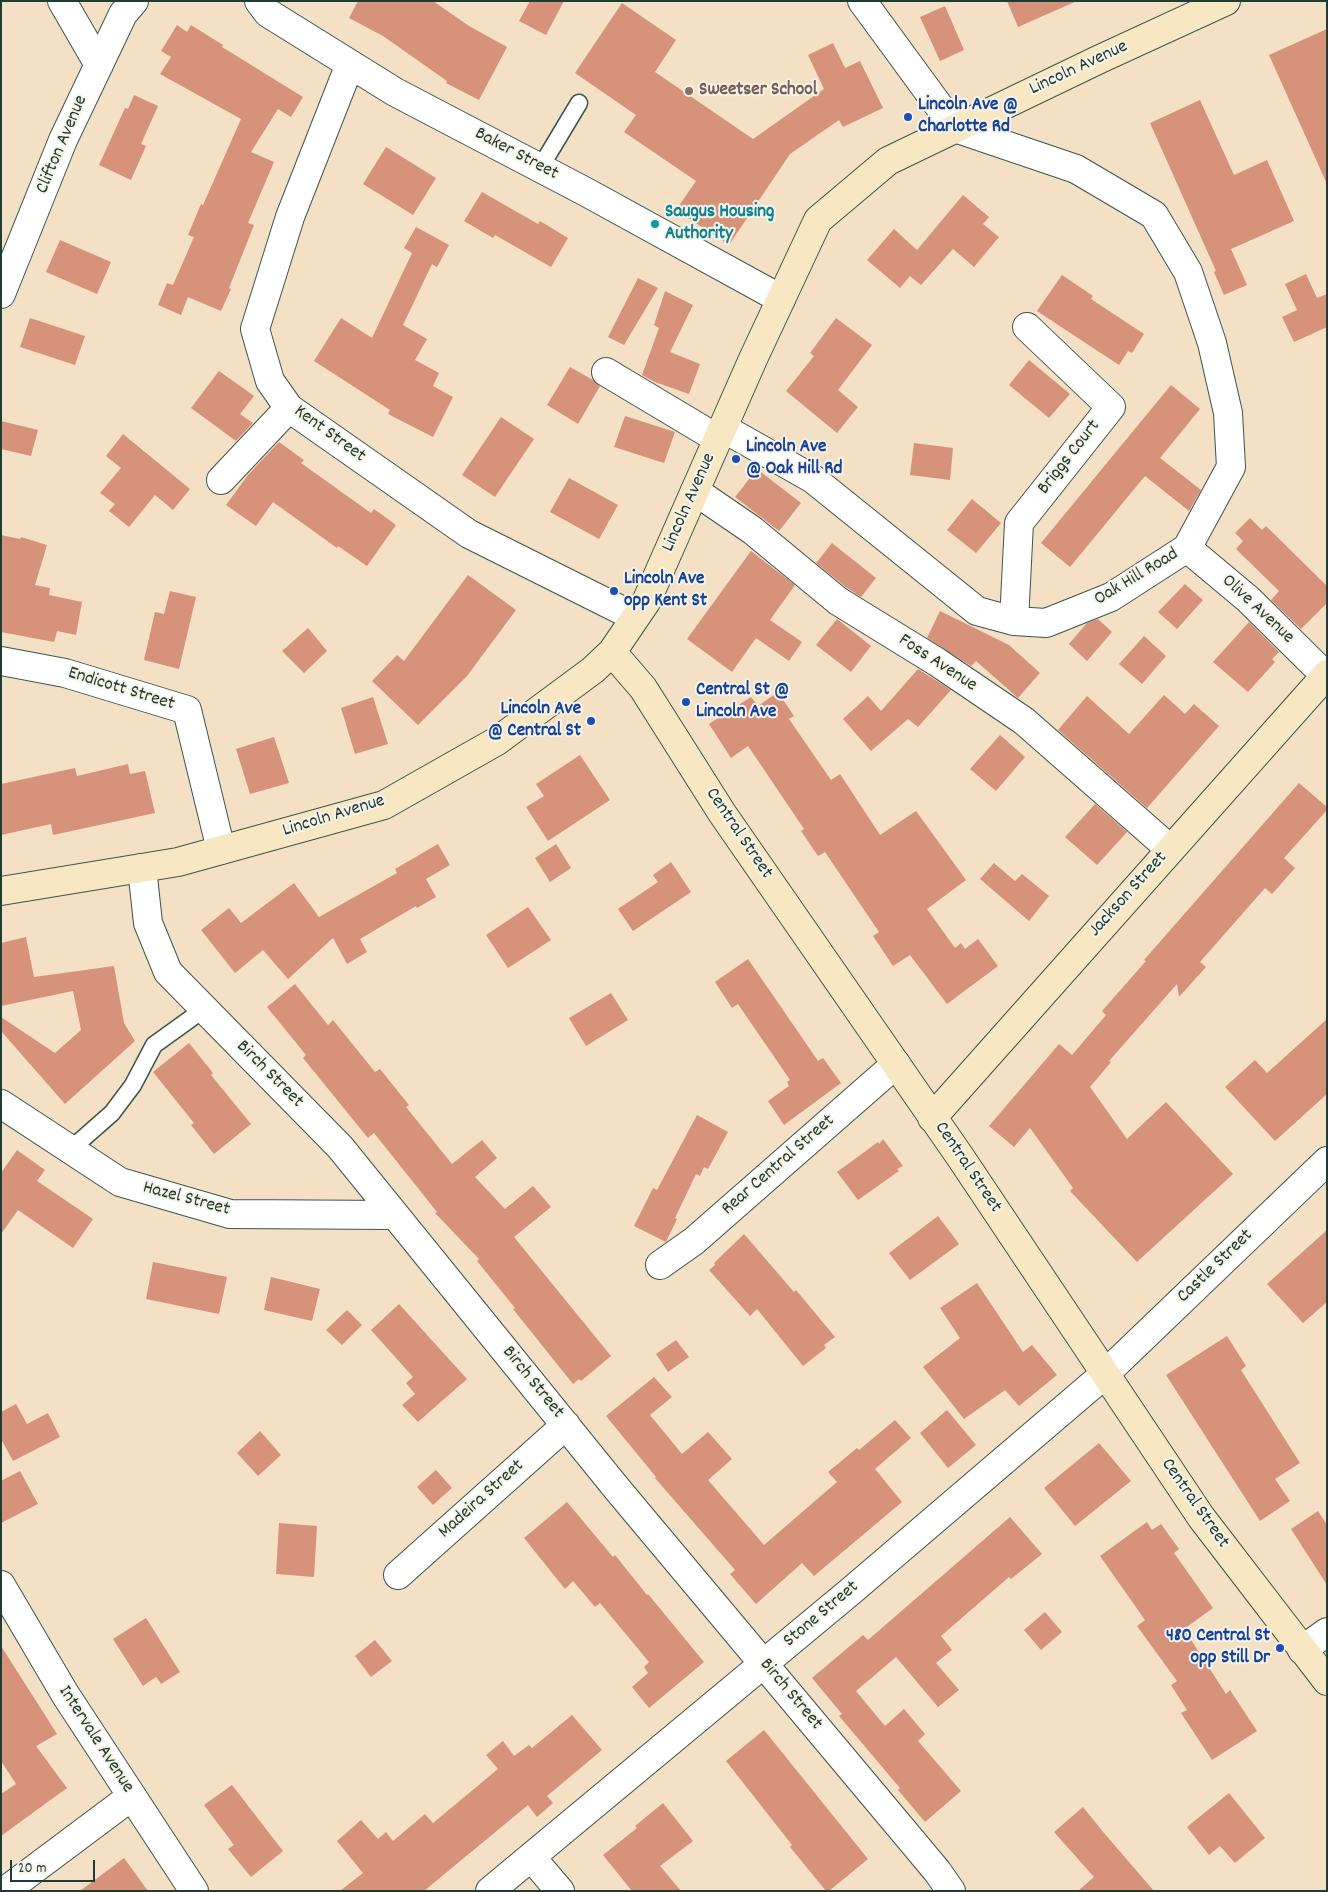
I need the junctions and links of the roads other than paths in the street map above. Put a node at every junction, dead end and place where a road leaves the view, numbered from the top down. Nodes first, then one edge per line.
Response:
1 (62, 1) edge
2 (134, 1) edge
3 (259, 1) edge
4 (862, 1) edge
5 (1226, 1) edge
6 (350, 64) junction
7 (99, 65) junction
8 (579, 103) dead end
9 (955, 128) junction
10 (540, 168) junction
11 (1, 294) edge
12 (781, 299) junction
13 (1027, 327) dead end
14 (606, 372) dead end
15 (289, 408) junction
16 (720, 433) junction
17 (221, 480) dead end
18 (695, 491) junction
19 (1187, 548) junction
20 (635, 616) junction
21 (1014, 621) junction
22 (612, 652) junction
23 (1, 661) edge
24 (1326, 676) edge
25 (1170, 849) junction
26 (221, 850) junction
27 (142, 868) junction
28 (1, 891) edge
29 (204, 1009) junction
30 (896, 1064) junction
31 (1, 1104) edge
32 (932, 1118) junction
33 (70, 1150) junction
34 (1327, 1161) edge
35 (395, 1215) junction
36 (660, 1265) dead end
37 (1105, 1374) junction
38 (566, 1425) junction
39 (398, 1574) dead end
40 (1, 1586) edge
41 (1327, 1632) edge
42 (1302, 1650) junction
43 (764, 1664) junction
44 (1327, 1681) edge
45 (132, 1796) junction
46 (531, 1857) junction
47 (5, 1891) edge
48 (194, 1891) edge
49 (490, 1891) edge
50 (560, 1891) edge
51 (950, 1891) edge

1 - 7 street
2 - 7 street, Clifton Avenue
3 - 6 street, Baker Street
4 - 9 street
5 - 9 main road, Lincoln Avenue
6 - 10 street, Baker Street
6 - 15 street, Kent Street
7 - 11 street, Clifton Avenue
8 - 10 lane
9 - 12 main road, Lincoln Avenue
9 - 19 street, Oak Hill Road
10 - 12 street, Baker Street
12 - 16 main road, Lincoln Avenue
13 - 21 street, Briggs Court
14 - 16 street, Oak Hill Road
15 - 17 street
15 - 20 street, Kent Street
16 - 18 main road, Lincoln Avenue
16 - 21 street, Oak Hill Road
18 - 20 main road, Lincoln Avenue
18 - 25 street, Foss Avenue
19 - 21 street, Oak Hill Road
19 - 24 street, Olive Avenue
20 - 22 main road, Lincoln Avenue
22 - 26 main road, Lincoln Avenue
22 - 30 main road, Central Street
23 - 26 street, Endicott Street
24 - 25 main road, Jackson Street
25 - 32 main road, Jackson Street
26 - 27 main road, Lincoln Avenue
27 - 28 main road, Lincoln Avenue
27 - 29 street, Birch Street
29 - 33 lane
29 - 35 street, Birch Street
30 - 32 main road, Central Street
30 - 36 street, Rear Central Street
31 - 33 street, Hazel Street
32 - 37 main road, Central Street
33 - 35 street, Hazel Street
34 - 37 street, Castle Street
35 - 38 street, Birch Street
37 - 42 main road, Central Street
37 - 43 street, Stone Street
38 - 39 street, Madeira Street
38 - 43 street, Birch Street
40 - 45 street, Intervale Avenue
41 - 42 street
42 - 44 main road, Central Street
43 - 46 street, Stone Street
43 - 51 street, Birch Street
45 - 47 street
45 - 48 street, Intervale Avenue
46 - 49 street, Stone Street
46 - 50 street

